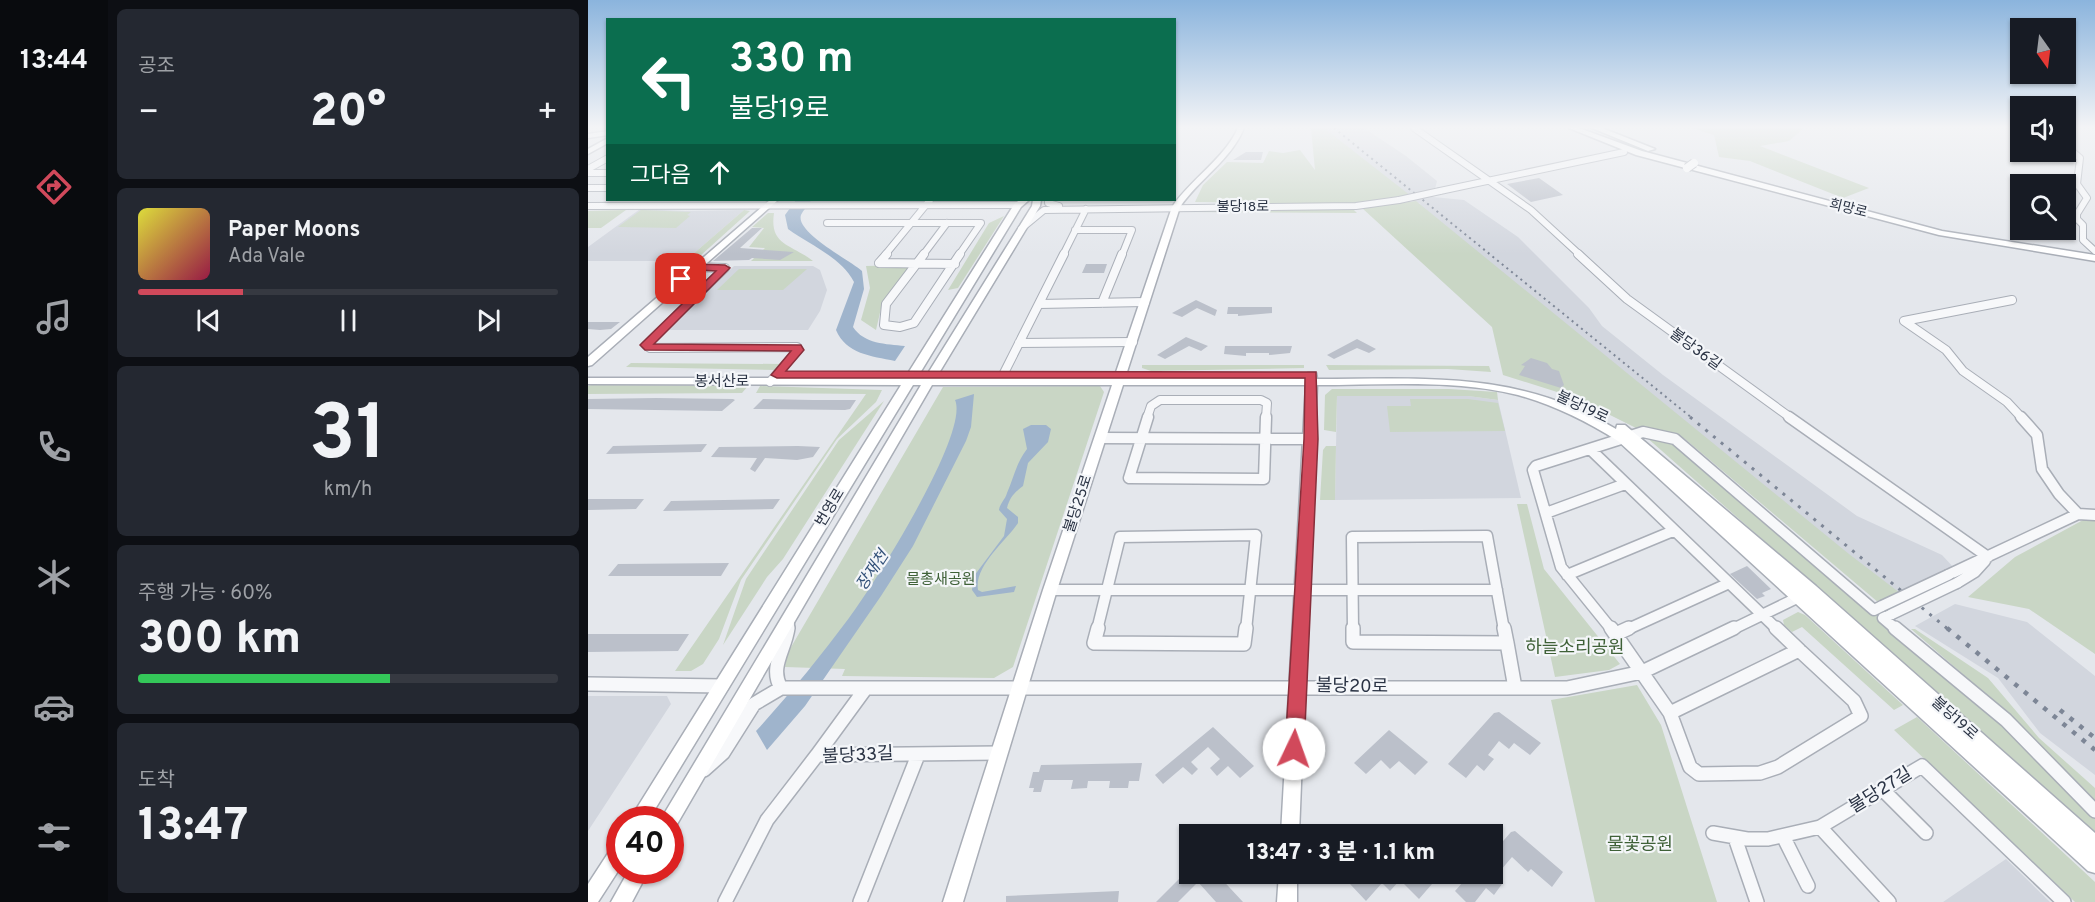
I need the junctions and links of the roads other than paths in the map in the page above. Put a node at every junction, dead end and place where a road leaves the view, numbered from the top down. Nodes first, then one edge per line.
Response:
1 (1206, 170) edge
2 (1476, 170) edge
3 (1545, 170) edge
4 (1701, 170) edge
5 (1715, 170) edge
6 (2078, 170) edge
7 (588, 171) edge
8 (606, 173) edge
9 (1493, 182) junction
10 (588, 188) edge
11 (606, 188) edge
12 (649, 201) edge
13 (822, 201) edge
14 (929, 201) edge
15 (1021, 201) edge
16 (1048, 201) edge
17 (770, 202) edge
18 (1038, 202) edge
19 (642, 205) junction
20 (588, 206) edge
21 (815, 206) junction
22 (925, 206) junction
23 (1176, 207) junction
24 (1086, 209) junction
25 (827, 223) dead end
26 (911, 223) junction
27 (947, 223) junction
28 (1021, 229) junction
29 (1075, 230) junction
30 (2095, 252) edge
31 (2095, 258) edge
32 (918, 264) junction
33 (955, 264) junction
34 (694, 267) junction
35 (2012, 300) dead end
36 (1145, 302) junction
37 (1102, 303) junction
38 (1039, 304) junction
39 (1133, 342) junction
40 (1019, 343) junction
41 (588, 363) edge
42 (588, 375) edge
43 (1003, 375) junction
44 (774, 378) junction
45 (1120, 378) junction
46 (1311, 378) junction
47 (910, 379) junction
48 (930, 379) junction
49 (588, 381) edge
50 (1627, 437) junction
51 (1100, 438) junction
52 (1141, 438) junction
53 (1267, 439) junction
54 (1311, 439) junction
55 (1590, 449) junction
56 (1625, 484) junction
57 (1546, 513) junction
58 (2078, 514) junction
59 (2095, 515) edge
60 (1673, 531) junction
61 (1988, 557) junction
62 (1567, 575) junction
63 (1727, 584) junction
64 (1251, 588) junction
65 (1302, 588) junction
66 (1353, 589) junction
67 (1050, 590) junction
68 (1107, 590) junction
69 (1497, 590) junction
70 (1806, 593) junction
71 (1887, 610) junction
72 (1762, 616) junction
73 (790, 619) junction
74 (1616, 634) junction
75 (1507, 643) junction
76 (1799, 650) junction
77 (1642, 672) junction
78 (588, 684) edge
79 (722, 686) junction
80 (1297, 686) junction
81 (781, 688) junction
82 (866, 688) junction
83 (1021, 688) junction
84 (1515, 688) junction
85 (1670, 713) junction
86 (999, 753) junction
87 (918, 754) junction
88 (817, 755) junction
89 (696, 777) junction
90 (1884, 791) junction
91 (647, 806) edge
92 (678, 806) edge
93 (2095, 811) edge
94 (1290, 824) edge
95 (1820, 827) junction
96 (1713, 833) dead end
97 (1926, 833) dead end
98 (1735, 838) junction
99 (1784, 838) junction
100 (2095, 845) edge
101 (2095, 864) edge
102 (606, 872) edge
103 (632, 884) edge
104 (1288, 884) edge
105 (1808, 886) dead end
106 (588, 901) edge
107 (621, 902) edge
108 (724, 902) edge
109 (860, 902) edge
110 (953, 902) edge
111 (1287, 902) edge
112 (1757, 902) edge
113 (1888, 902) edge
114 (2064, 902) edge

1 - 23 street, 불당25로
2 - 9 street, 불당36길
3 - 9 street, 불당18로
4 - 31 street, 희망로
5 - 30 street
6 - 30 street
7 - 8 street
9 - 23 street, 불당18로, bridge
9 - 61 street, 불당36길
10 - 11 street
12 - 19 street
13 - 21 street
14 - 22 street
15 - 22 street
15 - 47 street, 번영로
16 - 24 street
17 - 19 street
17 - 21 street
17 - 34 street
18 - 28 street, 번영로
19 - 20 street
21 - 22 street
22 - 26 street
23 - 24 street, 불당18로
23 - 36 street, 불당25로
24 - 28 street
24 - 29 street
25 - 26 street
26 - 27 street
26 - 32 street
27 - 32 street
27 - 33 street
28 - 48 street, 번영로
29 - 37 street
29 - 38 street
32 - 33 street
32 - 33 street
34 - 41 street
34 - 44 street
35 - 58 street
36 - 37 street
36 - 39 street, 불당25로
37 - 38 street
38 - 40 street
39 - 40 street
39 - 45 street, 불당25로
40 - 43 street
42 - 44 street, 봉서산로
43 - 45 street, 불당19로
43 - 48 street, 불당19로
44 - 47 street, 봉서산로
44 - 49 street, 봉서산로
45 - 46 street, 불당19로
45 - 48 street, 불당19로
45 - 51 street, 불당25로
46 - 50 street, 불당19로
46 - 54 street
47 - 48 street, 봉서산로
47 - 79 street, 번영로
48 - 73 street, 번영로
50 - 55 street
50 - 70 street, 불당19로
50 - 71 street
51 - 52 street
51 - 67 street, 불당25로
52 - 53 street
52 - 53 street
52 - 53 street
53 - 54 street
54 - 65 street
55 - 56 street
55 - 57 street
56 - 57 street
56 - 60 street
57 - 62 street
58 - 59 street
58 - 61 street
60 - 62 street
60 - 63 street
61 - 71 street, bridge
61 - 71 street, bridge
62 - 74 street
63 - 72 street
63 - 74 street
64 - 65 street
64 - 68 street
64 - 68 street
64 - 68 street
65 - 66 street
65 - 80 street
66 - 69 street
66 - 69 street
66 - 75 street
67 - 68 street
67 - 83 street, 불당25로
69 - 75 street
70 - 72 street, 불당20로
70 - 100 street, 불당19로
70 - 101 street, 불당19로
71 - 93 street
72 - 76 street
72 - 77 street, 불당20로
73 - 81 street
73 - 89 street, 번영로
74 - 77 street
75 - 84 street
76 - 85 street
76 - 85 street
77 - 84 street, 불당20로
77 - 85 street
78 - 79 street
79 - 91 street, 번영로
80 - 83 street, 불당20로
80 - 84 street, 불당20로
80 - 94 street
81 - 82 street, 불당20로
81 - 89 street
82 - 83 street, 불당20로
82 - 88 street
83 - 86 street, 불당25로
86 - 87 street, 불당33길
86 - 110 street, 불당25로
87 - 88 street, 불당33길
87 - 109 street
88 - 108 street, 불당33길
89 - 92 street, 번영로
90 - 95 street, 불당27길
90 - 97 street
90 - 114 street, 불당27길
95 - 99 street, 불당27길
95 - 113 street
96 - 98 street, 불당27길
98 - 99 street, 불당27길
98 - 112 street
99 - 105 street
102 - 106 street
103 - 107 street
104 - 111 street

